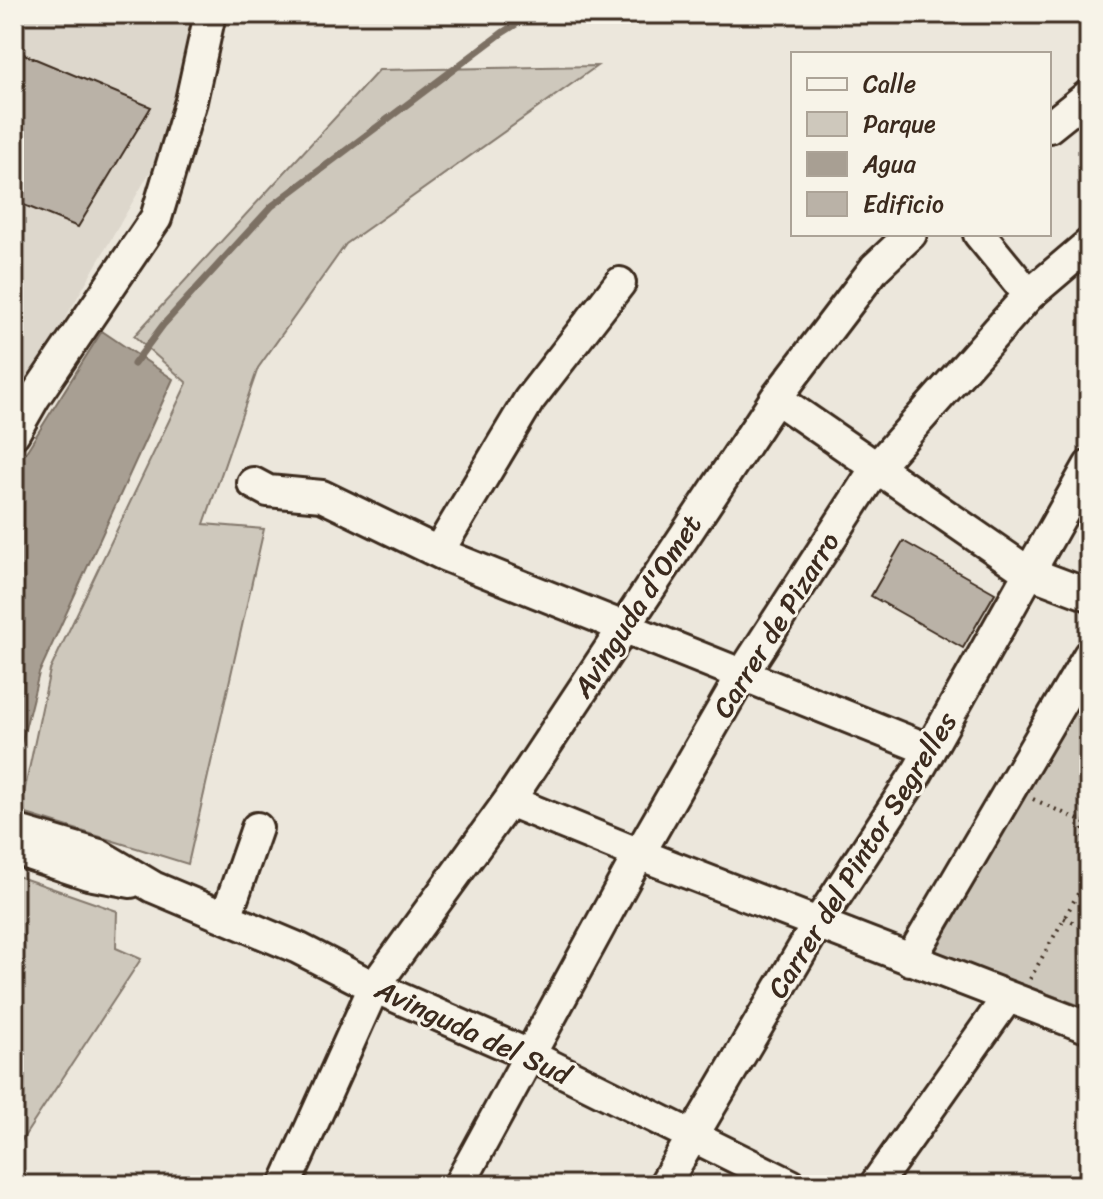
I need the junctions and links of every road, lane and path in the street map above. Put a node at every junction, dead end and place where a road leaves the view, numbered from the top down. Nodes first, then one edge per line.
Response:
1 (210, 14) edge
2 (1089, 95) edge
3 (1051, 125) edge
4 (909, 236) edge
5 (981, 236) edge
6 (1089, 244) edge
7 (620, 283) dead end
8 (1029, 295) junction
9 (776, 398) junction
10 (14, 433) edge
11 (1089, 466) edge
12 (876, 468) junction
13 (253, 483) dead end
14 (438, 552) junction
15 (1028, 572) junction
16 (1089, 595) edge
17 (623, 627) junction
18 (1089, 655) edge
19 (742, 675) junction
20 (930, 750) junction
21 (1011, 789) junction
22 (509, 801) junction
23 (1089, 813) edge
24 (1085, 823) junction
25 (257, 828) dead end
26 (14, 830) edge
27 (14, 849) edge
28 (1089, 851) edge
29 (639, 854) junction
30 (94, 864) junction
31 (1089, 874) edge
32 (226, 917) junction
33 (1064, 918) junction
34 (818, 923) junction
35 (1089, 929) edge
36 (910, 960) junction
37 (374, 987) junction
38 (1012, 1000) junction
39 (1089, 1028) edge
40 (529, 1055) junction
41 (692, 1136) junction
42 (285, 1185) edge
43 (459, 1185) edge
44 (664, 1185) edge
45 (791, 1185) edge
46 (875, 1185) edge

1 - 10 street
2 - 3 street
4 - 9 street, Avinguda d'Omet
5 - 8 street
6 - 8 street, Carrer de Pizarro
7 - 14 street
8 - 12 street, Carrer de Pizarro
9 - 12 street
9 - 17 street, Avinguda d'Omet
11 - 15 street, Carrer del Pintor Segrelles
12 - 15 street
12 - 19 street, Carrer de Pizarro
13 - 14 street
14 - 17 street
15 - 16 street
15 - 20 street, Carrer del Pintor Segrelles
17 - 19 street
17 - 22 street, Avinguda d'Omet
18 - 21 street
19 - 20 street
19 - 29 street, Carrer de Pizarro
20 - 34 street, Carrer del Pintor Segrelles
21 - 24 path
21 - 36 street
22 - 29 street
22 - 37 street, Avinguda d'Omet
23 - 24 path
24 - 28 path
25 - 32 street
26 - 30 street, Avinguda del Sud
27 - 30 street, Avinguda del Sud
29 - 34 street
29 - 40 street, Carrer de Pizarro
30 - 32 street, Avinguda del Sud
31 - 33 path
32 - 37 street, Avinguda del Sud
33 - 35 path
33 - 38 path
34 - 36 street
34 - 41 street, Carrer del Pintor Segrelles
36 - 38 street
37 - 40 street, Avinguda del Sud
37 - 42 street, Avinguda d'Omet
38 - 39 street
38 - 46 street
40 - 41 street, Avinguda del Sud
40 - 43 street, Carrer de Pizarro
41 - 44 street, Carrer del Pintor Segrelles
41 - 45 street, Avinguda del Sud

